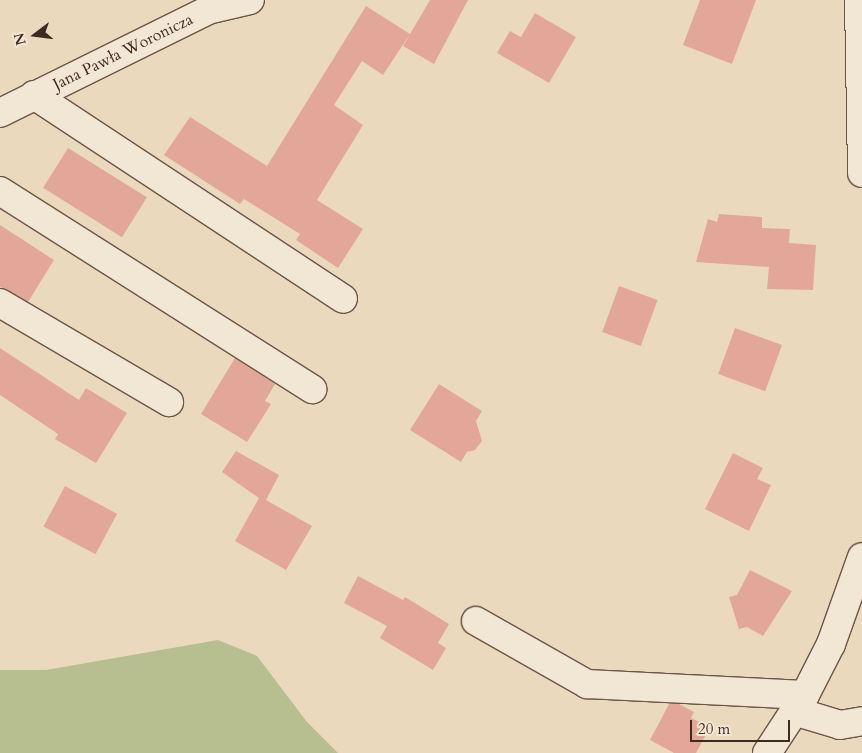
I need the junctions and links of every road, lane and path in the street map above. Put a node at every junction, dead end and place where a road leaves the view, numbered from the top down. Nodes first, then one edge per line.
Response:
1 (250, 0) edge
2 (859, 0) edge
3 (34, 95) junction
4 (0, 113) edge
5 (862, 173) edge
6 (0, 191) edge
7 (342, 299) dead end
8 (0, 303) edge
9 (312, 390) dead end
10 (169, 402) dead end
11 (862, 557) edge
12 (476, 621) dead end
13 (800, 703) junction
14 (862, 721) edge
15 (767, 753) edge

1 - 3 street, Jana Pawła Woronicza
2 - 5 street
3 - 4 street, Jana Pawła Woronicza
3 - 7 street
6 - 9 street
8 - 10 street
11 - 13 street
12 - 13 street
13 - 14 street
13 - 15 street

